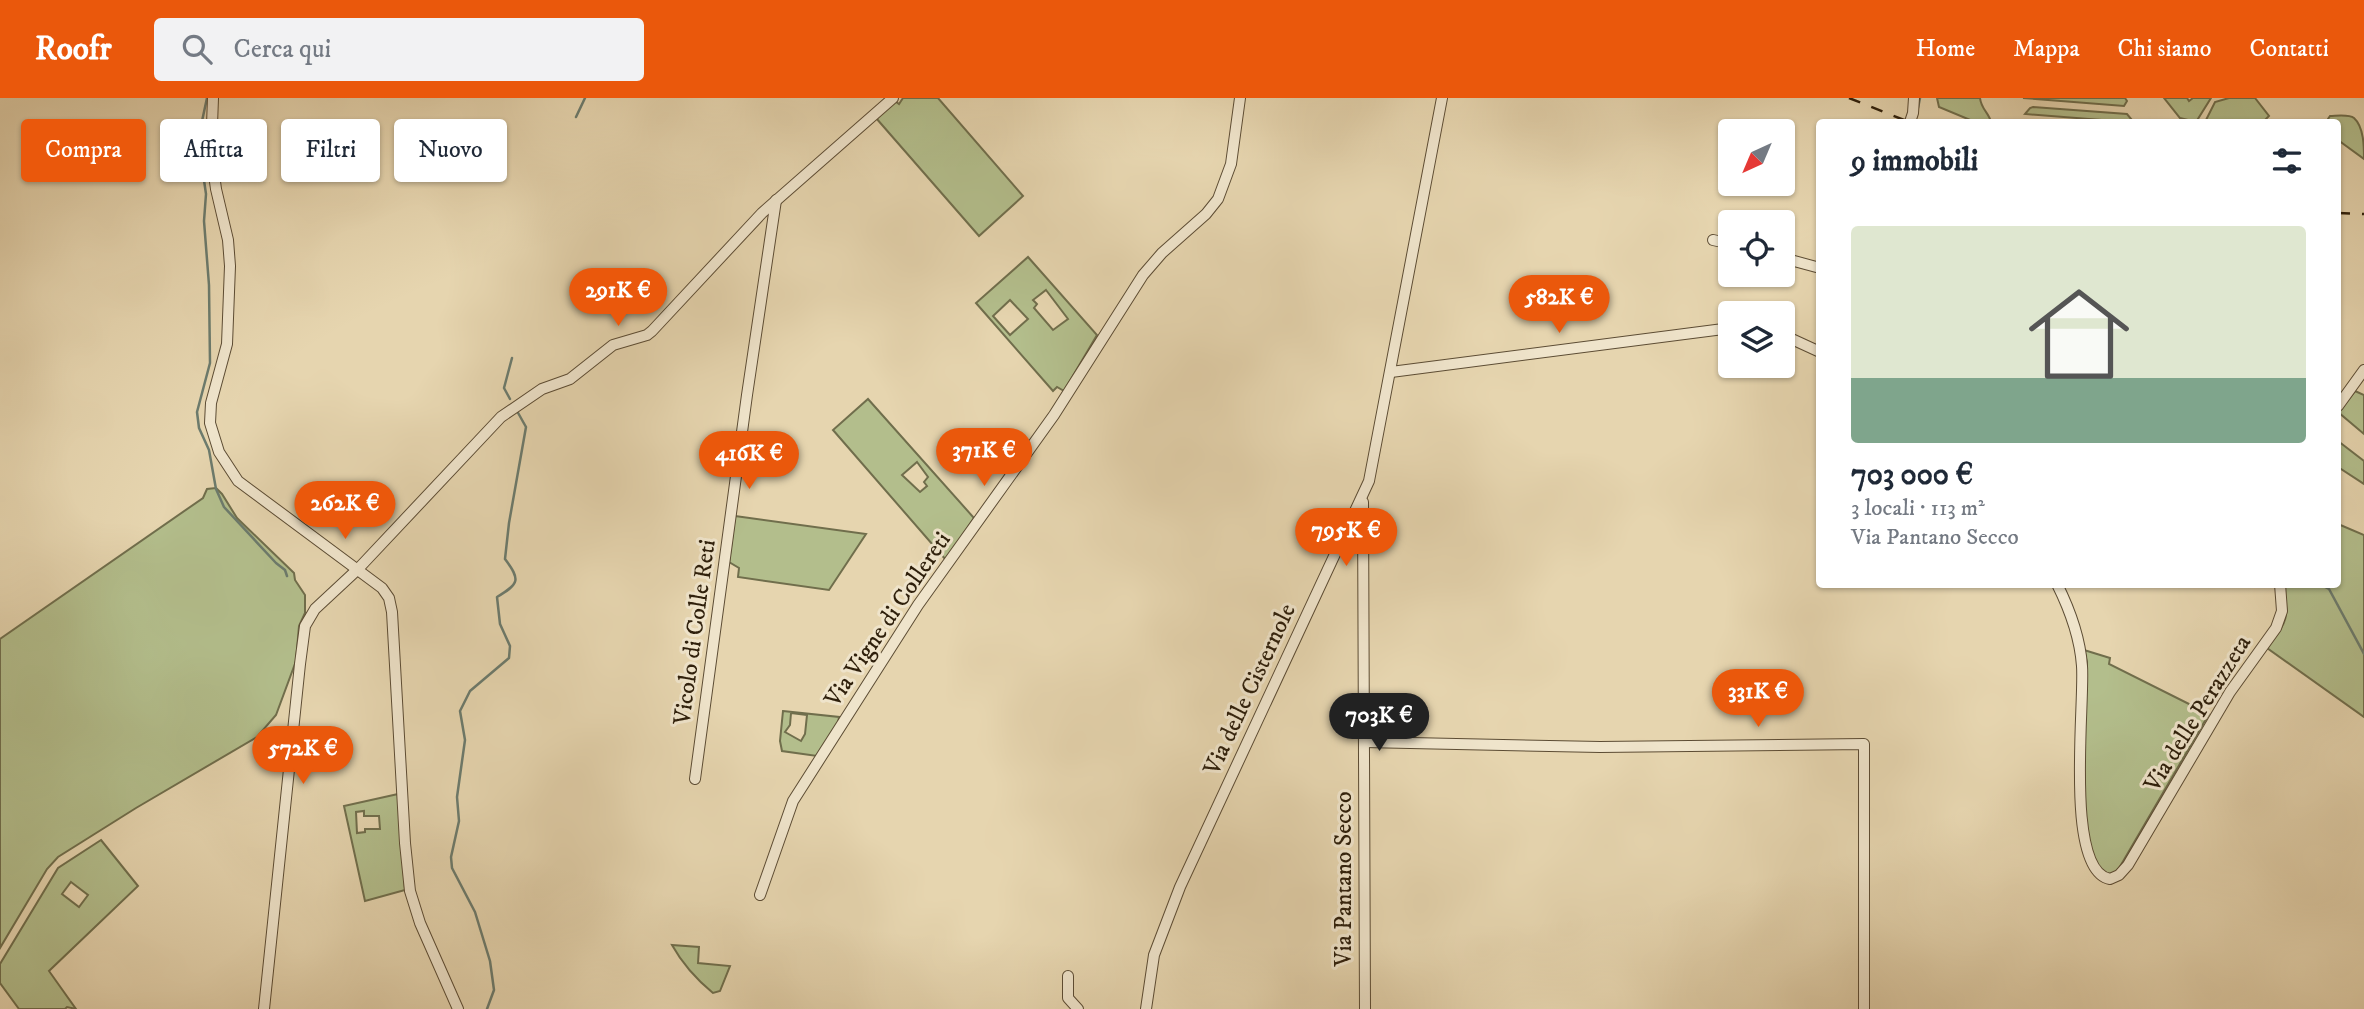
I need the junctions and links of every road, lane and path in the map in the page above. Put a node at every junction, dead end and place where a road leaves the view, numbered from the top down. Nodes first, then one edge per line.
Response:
1 (213, 98) edge
2 (893, 98) edge
3 (1240, 98) edge
4 (1442, 98) edge
5 (1914, 98) edge
6 (1911, 119) edge
7 (776, 200) junction
8 (1713, 240) dead end
9 (1718, 241) edge
10 (1795, 261) edge
11 (1816, 267) edge
12 (1718, 330) edge
13 (1795, 341) edge
14 (1816, 350) edge
15 (2364, 370) edge
16 (1391, 372) junction
17 (2341, 402) edge
18 (1363, 498) junction
19 (358, 569) junction
20 (2059, 588) edge
21 (2280, 588) edge
22 (1364, 742) junction
23 (695, 779) dead end
24 (760, 895) dead end
25 (1068, 976) dead end
26 (264, 1009) edge
27 (458, 1009) edge
28 (1078, 1009) edge
29 (1146, 1009) edge
30 (1364, 1009) edge
31 (1864, 1009) edge

1 - 19 street
2 - 7 street
3 - 24 street, Via Vigne di Collereti
4 - 16 street, Via delle Cisternole
5 - 6 street
7 - 19 street
7 - 23 street, Vicolo di Colle Reti
8 - 9 street
10 - 11 street
12 - 16 street
13 - 14 street
15 - 17 street
16 - 18 street, Via delle Cisternole
18 - 22 street, Via Pantano Secco
18 - 29 street, Via delle Cisternole
19 - 26 street
19 - 27 street
20 - 21 street, Via delle Perazzeta
22 - 30 street, Via Pantano Secco
22 - 31 street
25 - 28 street

